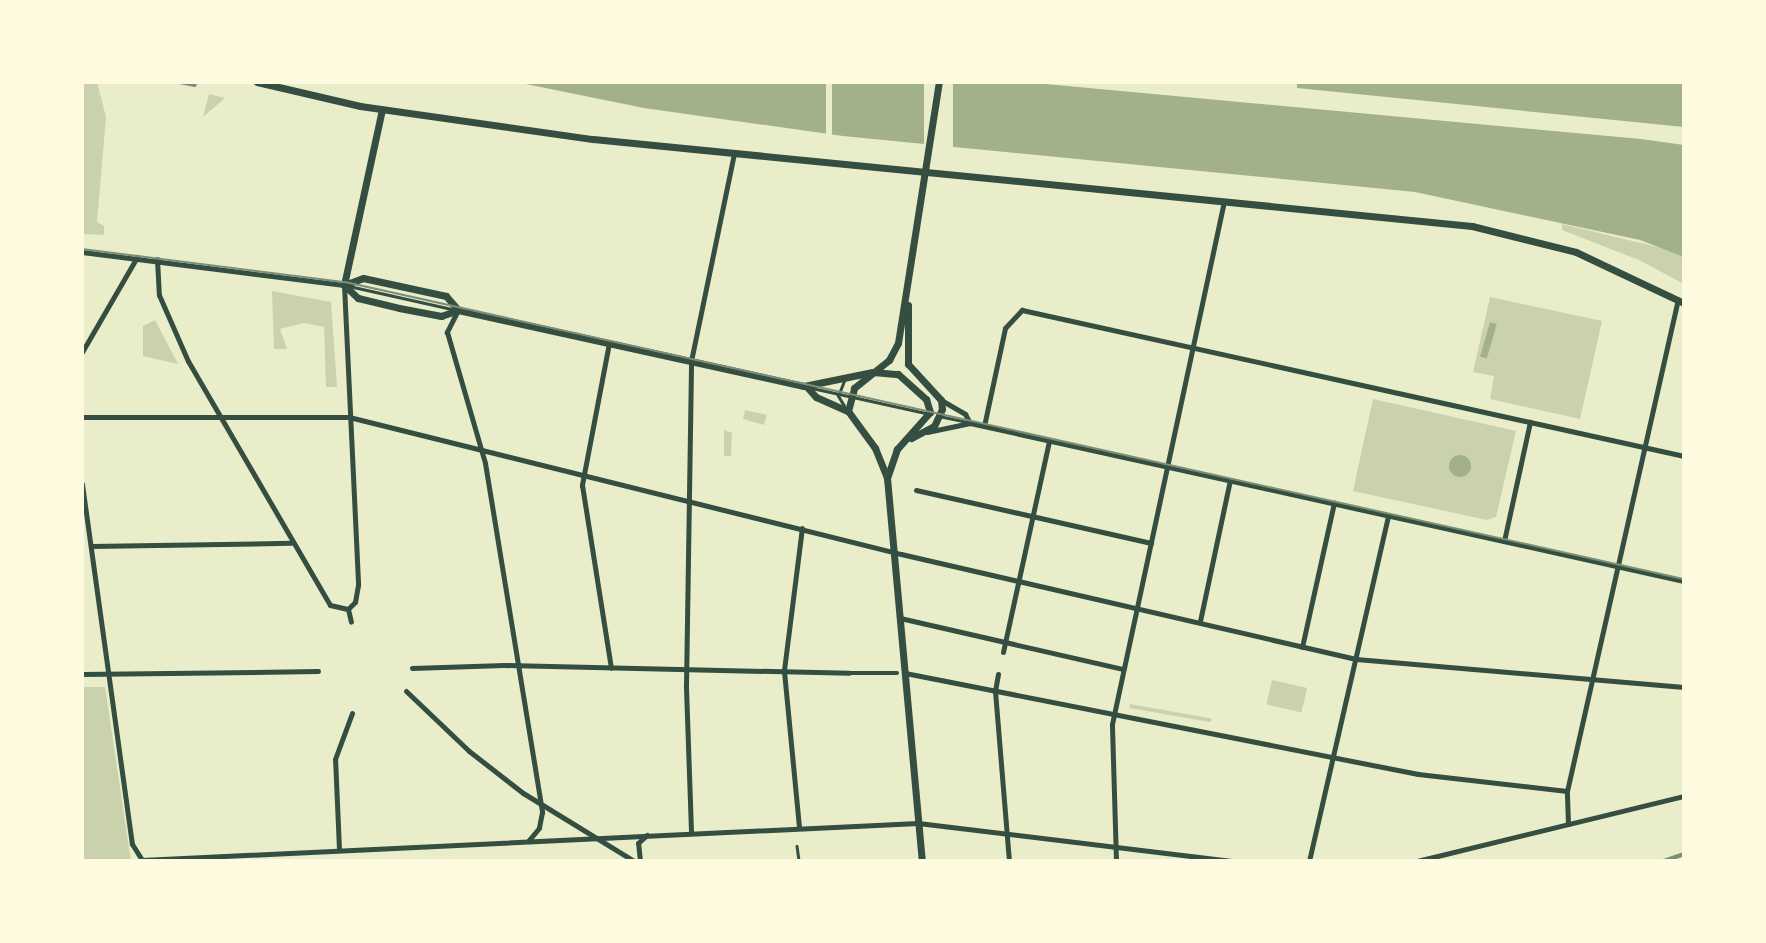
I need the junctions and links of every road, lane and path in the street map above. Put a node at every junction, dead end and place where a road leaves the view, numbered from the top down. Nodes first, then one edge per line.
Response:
1 (257, 82) edge
2 (939, 82) edge
3 (382, 109) junction
4 (734, 154) junction
5 (1224, 201) junction
6 (82, 251) edge
7 (137, 257) junction
8 (158, 260) junction
9 (344, 285) junction
10 (1681, 301) edge
11 (908, 304) junction
12 (458, 310) junction
13 (609, 343) junction
14 (1193, 347) junction
15 (82, 352) edge
16 (691, 361) junction
17 (873, 372) junction
18 (846, 378) junction
19 (806, 386) junction
20 (838, 393) junction
21 (850, 396) junction
22 (941, 400) junction
23 (848, 411) junction
24 (930, 414) junction
25 (940, 416) junction
26 (82, 417) edge
27 (219, 417) junction
28 (349, 417) junction
29 (1530, 422) junction
30 (970, 423) junction
31 (984, 426) junction
32 (927, 432) junction
33 (908, 440) junction
34 (1049, 440) junction
35 (481, 447) junction
36 (1644, 447) junction
37 (1684, 456) edge
38 (1167, 466) junction
39 (582, 473) junction
40 (887, 478) junction
41 (1230, 480) junction
42 (82, 484) edge
43 (916, 490) dead end
44 (691, 499) junction
45 (1334, 503) junction
46 (1388, 515) junction
47 (1032, 516) junction
48 (802, 528) junction
49 (1504, 541) junction
50 (291, 543) junction
51 (1150, 543) junction
52 (91, 546) junction
53 (894, 552) junction
54 (1619, 567) junction
55 (1019, 579) junction
56 (1684, 581) edge
57 (1137, 606) junction
58 (348, 610) junction
59 (900, 618) junction
60 (1200, 621) junction
61 (351, 622) dead end
62 (1005, 640) junction
63 (1302, 647) junction
64 (1003, 652) dead end
65 (1356, 659) junction
66 (517, 666) junction
67 (412, 668) dead end
68 (611, 668) junction
69 (1122, 669) junction
70 (688, 670) junction
71 (785, 670) junction
72 (318, 671) dead end
73 (849, 673) joint
74 (901, 673) junction
75 (82, 674) edge
76 (108, 674) junction
77 (998, 674) dead end
78 (1593, 680) junction
79 (1684, 687) edge
80 (406, 691) dead end
81 (995, 691) junction
82 (352, 712) dead end
83 (1114, 714) junction
84 (1334, 758) junction
85 (1567, 791) junction
86 (1684, 796) edge
87 (540, 804) junction
88 (918, 823) junction
89 (1568, 824) junction
90 (799, 827) junction
91 (691, 831) junction
92 (650, 833) junction
93 (1007, 833) junction
94 (592, 836) junction
95 (528, 841) junction
96 (797, 846) dead end
97 (1115, 846) junction
98 (339, 849) junction
99 (141, 860) edge
100 (634, 861) edge
101 (640, 861) edge
102 (799, 861) edge
103 (922, 861) edge
104 (1009, 861) edge
105 (1116, 861) edge
106 (1232, 861) edge
107 (1309, 861) edge
108 (1417, 861) edge

1 - 3 street
2 - 11 street
3 - 4 street
3 - 9 street
4 - 5 street
4 - 16 street
5 - 10 street
5 - 14 street
6 - 7 street
7 - 8 street
7 - 15 street
8 - 9 street
8 - 27 street
9 - 12 street
9 - 12 street
9 - 28 street
10 - 36 street
11 - 17 street
11 - 22 street
12 - 13 street
12 - 35 street
13 - 16 street
13 - 39 street
14 - 29 street
14 - 31 street
14 - 38 street
16 - 19 street
16 - 44 street
17 - 18 street
17 - 21 street
17 - 24 street
18 - 19 street
18 - 20 lane
19 - 20 lane
19 - 23 street
20 - 21 lane
20 - 23 lane
21 - 23 street
21 - 24 lane
22 - 25 street
22 - 30 street
23 - 40 street
24 - 25 lane
24 - 33 street
25 - 30 lane
25 - 32 street
26 - 27 street
27 - 28 street
27 - 50 street
28 - 35 street
28 - 58 street
29 - 36 street
29 - 49 street
30 - 31 street
30 - 32 street
31 - 34 street
32 - 33 street
33 - 40 street
34 - 38 street
34 - 47 street
35 - 39 street
35 - 66 street
36 - 37 street
36 - 54 street
38 - 41 street
38 - 51 street
39 - 44 street
39 - 68 street
40 - 53 street
41 - 45 street
41 - 60 street
42 - 52 street
43 - 47 street
44 - 48 street
44 - 70 street
45 - 46 street
45 - 63 street
46 - 49 street
46 - 65 street
47 - 51 street
47 - 55 street
48 - 53 street
48 - 71 street
49 - 54 street
50 - 52 street
50 - 58 street
51 - 57 street
52 - 76 street
53 - 55 street
53 - 59 street
54 - 56 street
54 - 78 street
55 - 57 street
55 - 62 street
57 - 60 street
57 - 69 street
58 - 61 street
59 - 62 street
59 - 74 street
60 - 63 street
62 - 64 street
62 - 69 street
63 - 65 street
65 - 78 street
65 - 84 street
66 - 67 street
66 - 68 street
66 - 87 street
68 - 70 street
69 - 83 street
70 - 71 street
70 - 91 street
71 - 73 street
71 - 90 street
72 - 76 street
73 - 74 street
74 - 81 street
74 - 88 street
75 - 76 street
76 - 99 street
77 - 81 street
78 - 79 street
78 - 85 street
80 - 87 street
81 - 83 street
81 - 93 street
82 - 98 street
83 - 84 street
83 - 97 street
84 - 85 street
84 - 107 street
85 - 89 street
86 - 89 street
87 - 94 street
87 - 95 street
88 - 90 street
88 - 93 street
88 - 103 street
89 - 108 street
90 - 91 street
91 - 92 street
92 - 94 street
92 - 101 street
93 - 97 street
93 - 104 street
94 - 95 street
94 - 100 street
95 - 98 street
96 - 102 lane
97 - 105 street
97 - 106 street
98 - 99 street

